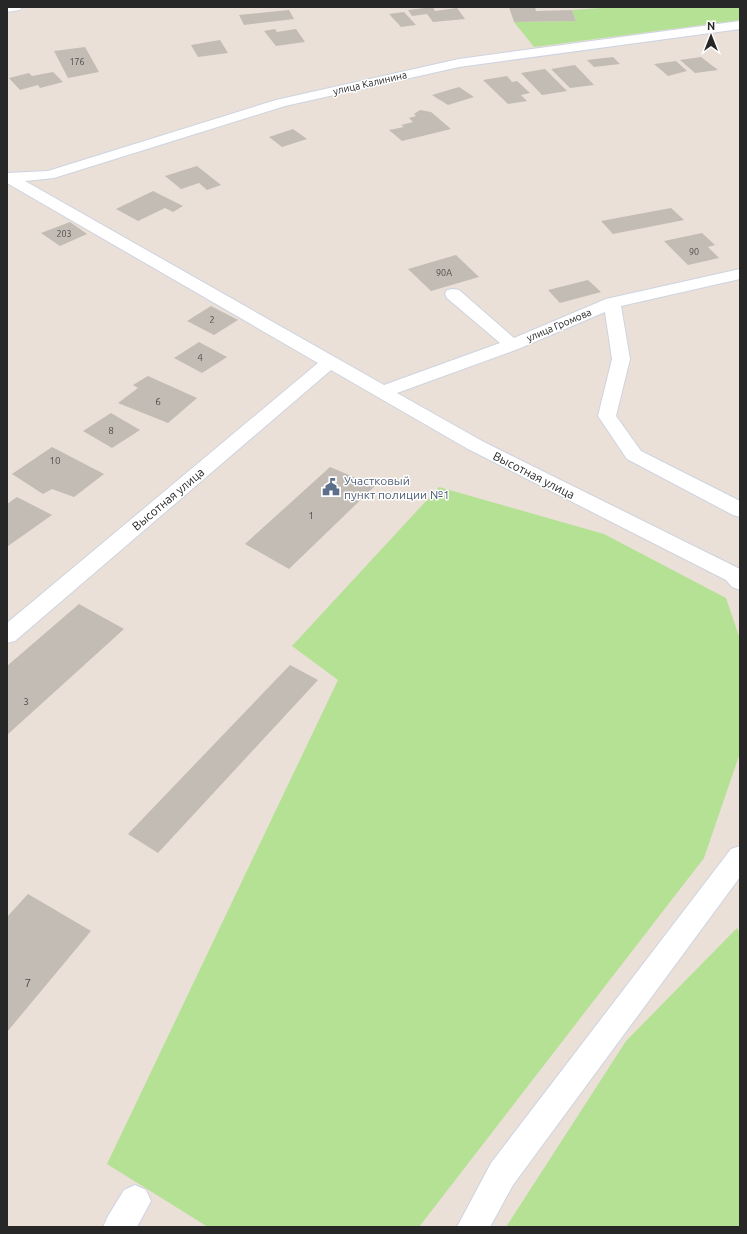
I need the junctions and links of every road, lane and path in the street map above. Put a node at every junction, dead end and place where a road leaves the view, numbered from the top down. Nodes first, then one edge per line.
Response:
1 (16, 7) edge
2 (7, 8) edge
3 (740, 25) edge
4 (8, 177) edge
5 (740, 274) edge
6 (453, 294) dead end
7 (612, 303) junction
8 (512, 345) junction
9 (330, 362) junction
10 (382, 392) junction
11 (740, 510) edge
12 (738, 579) edge
13 (7, 635) edge
14 (740, 858) edge
15 (135, 1201) dead end
16 (119, 1227) edge
17 (473, 1227) edge

1 - 2 street
3 - 4 street, улица Калинина
4 - 9 street, Высотная улица
5 - 7 street, улица Громова
6 - 8 street
7 - 8 street, улица Громова
7 - 11 street
8 - 10 street, улица Громова
9 - 10 street, Высотная улица
9 - 13 street, Высотная улица
10 - 12 street, Высотная улица
14 - 17 street
15 - 16 street

